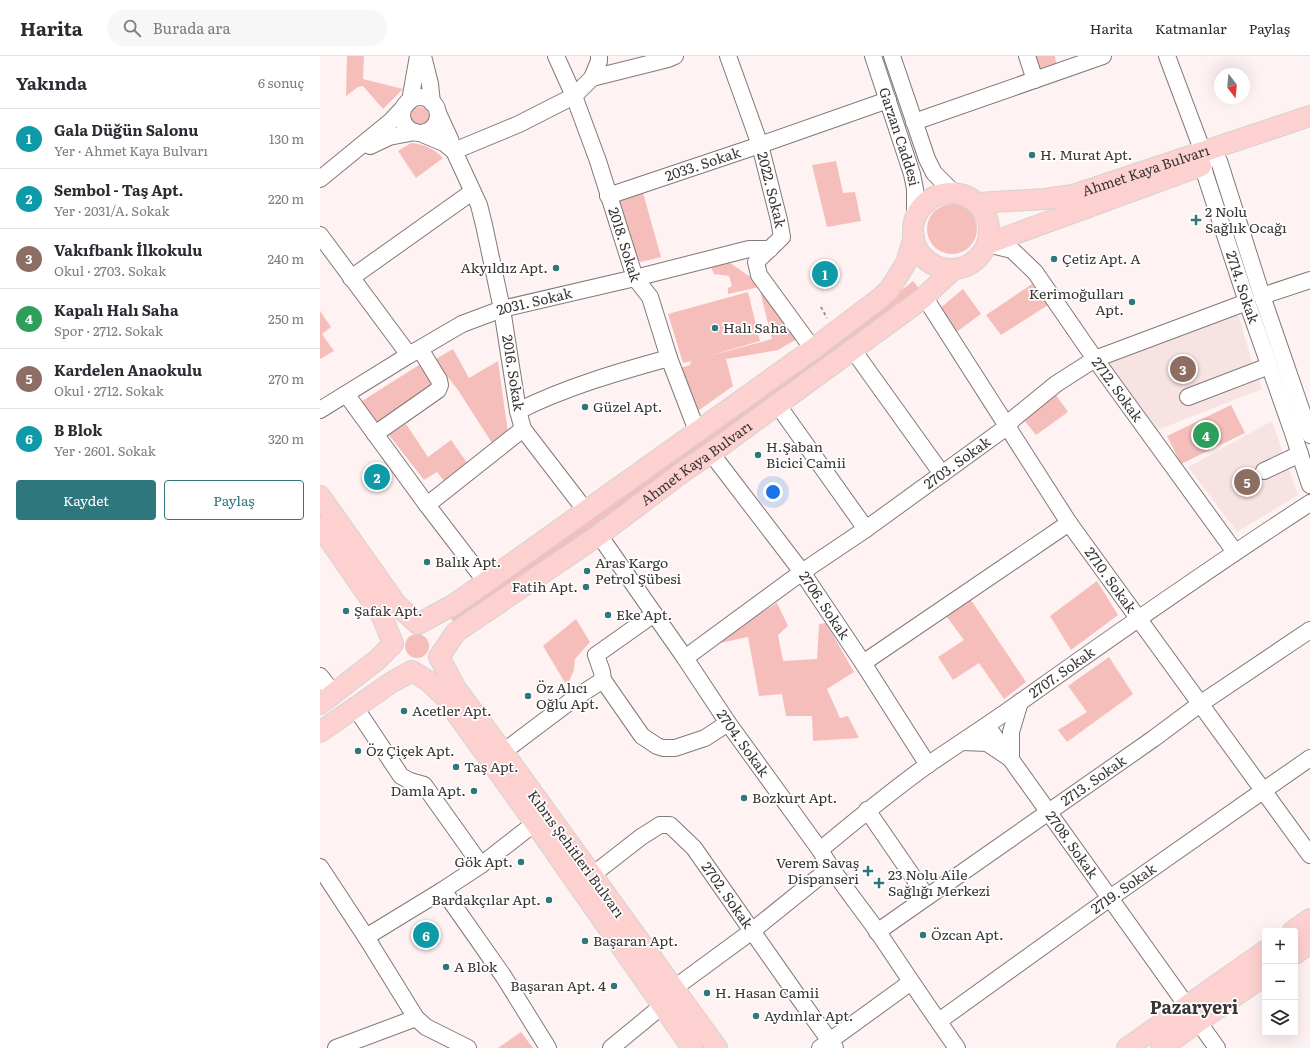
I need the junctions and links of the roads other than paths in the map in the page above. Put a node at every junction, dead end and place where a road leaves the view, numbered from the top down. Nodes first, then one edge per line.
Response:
1 (418, 56) edge
2 (423, 56) edge
3 (556, 56) edge
4 (599, 56) edge
5 (675, 56) edge
6 (728, 56) edge
7 (873, 56) edge
8 (892, 56) edge
9 (1027, 56) edge
10 (1103, 56) edge
11 (1167, 56) edge
12 (592, 78) junction
13 (1035, 80) junction
14 (574, 96) junction
15 (888, 100) junction
16 (408, 103) junction
17 (435, 108) junction
18 (1310, 116) edge
19 (914, 122) junction
20 (1310, 129) edge
21 (418, 133) junction
22 (760, 145) junction
23 (454, 151) junction
24 (347, 157) junction
25 (1208, 160) junction
26 (320, 179) edge
27 (472, 192) junction
28 (954, 193) junction
29 (608, 196) junction
30 (977, 203) junction
31 (914, 228) junction
32 (320, 234) edge
33 (987, 244) junction
34 (770, 249) junction
35 (954, 269) junction
36 (351, 278) junction
37 (635, 278) junction
38 (1310, 280) edge
39 (1262, 296) junction
40 (922, 299) junction
41 (1247, 302) junction
42 (502, 309) junction
43 (813, 349) junction
44 (853, 350) junction
45 (414, 352) junction
46 (669, 358) junction
47 (1095, 359) junction
48 (1269, 366) junction
49 (346, 394) junction
50 (1188, 397) dead end
51 (777, 404) junction
52 (320, 410) edge
53 (518, 410) junction
54 (1008, 426) junction
55 (523, 429) junction
56 (697, 431) junction
57 (375, 434) junction
58 (1310, 435) edge
59 (711, 453) junction
60 (1300, 454) junction
61 (1264, 471) dead end
62 (942, 474) junction
63 (1310, 485) edge
64 (320, 496) edge
65 (1310, 503) edge
66 (427, 505) junction
67 (586, 510) junction
68 (1069, 523) junction
69 (320, 526) edge
70 (866, 529) junction
71 (599, 535) junction
72 (1235, 552) junction
73 (802, 572) junction
74 (486, 582) junction
75 (654, 614) junction
76 (1138, 619) junction
77 (418, 624) junction
78 (1310, 630) edge
79 (393, 644) junction
80 (439, 656) junction
81 (685, 658) junction
82 (863, 662) junction
83 (412, 671) junction
84 (320, 676) edge
85 (603, 680) junction
86 (327, 699) edge
87 (1020, 702) junction
88 (1200, 704) junction
89 (354, 708) junction
90 (728, 723) junction
91 (987, 726) junction
92 (320, 732) edge
93 (963, 742) junction
94 (503, 752) junction
95 (1310, 758) edge
96 (1011, 759) junction
97 (928, 765) junction
98 (1264, 791) junction
99 (867, 810) junction
100 (1048, 813) junction
101 (535, 824) junction
102 (820, 850) junction
103 (1310, 855) edge
104 (481, 865) junction
105 (830, 868) junction
106 (322, 873) edge
107 (591, 876) junction
108 (443, 890) junction
109 (927, 897) junction
110 (1110, 898) junction
111 (1310, 919) edge
112 (1298, 928) edge
113 (752, 931) junction
114 (877, 932) junction
115 (366, 937) junction
116 (1262, 954) edge
117 (1262, 977) edge
118 (911, 982) junction
119 (674, 989) junction
120 (662, 1006) junction
121 (1193, 1014) junction
122 (416, 1018) junction
123 (938, 1021) junction
124 (828, 1046) edge
125 (343, 1047) edge
126 (468, 1048) edge
127 (548, 1048) edge
128 (611, 1048) edge
129 (692, 1048) edge
130 (717, 1048) edge
131 (957, 1048) edge
132 (1127, 1048) edge
133 (1161, 1048) edge
134 (1217, 1048) edge

1 - 16 street
2 - 17 street
3 - 14 street, 2018. Sokak
4 - 12 street
5 - 12 street
6 - 22 street, 2022. Sokak
7 - 15 street, Garzan Caddesi
8 - 19 street, Garzan Caddesi
9 - 13 street
10 - 13 street
11 - 25 street
12 - 14 street
13 - 19 street
14 - 23 street
14 - 29 street, 2018. Sokak
15 - 22 street, 2033. Sokak
15 - 31 street, Garzan Caddesi
16 - 17 street
16 - 21 street
16 - 24 street
17 - 21 street
17 - 23 street, 2016. Sokak
18 - 25 main road, Ahmet Kaya Bulvarı
19 - 28 street, Garzan Caddesi
20 - 25 main road, Ahmet Kaya Bulvarı
21 - 23 street
21 - 24 street
22 - 29 street, 2033. Sokak
22 - 34 street, 2022. Sokak
23 - 27 street, 2016. Sokak
24 - 26 street
25 - 30 main road, Ahmet Kaya Bulvarı
25 - 33 main road, Ahmet Kaya Bulvarı
25 - 39 street, 2714. Sokak
25 - 41 street, 2714. Sokak
27 - 36 street
27 - 42 street, 2016. Sokak
28 - 30 main road
28 - 31 main road
29 - 37 street, 2018. Sokak
30 - 33 main road
31 - 35 main road
31 - 43 main road, Ahmet Kaya Bulvarı
32 - 36 street
33 - 35 main road
33 - 47 street, 2712. Sokak
34 - 37 street, 2031. Sokak
34 - 43 street, 2022. Sokak
35 - 40 main road, Ahmet Kaya Bulvarı
36 - 45 street
37 - 42 street, 2031. Sokak
37 - 46 street, 2018. Sokak
38 - 39 street
39 - 58 street, 2714. Sokak
40 - 44 main road, Ahmet Kaya Bulvarı
40 - 54 street, 2710. Sokak
41 - 47 street, 2703. Sokak
41 - 48 street, 2714. Sokak
42 - 45 street, 2031. Sokak
42 - 53 street, 2016. Sokak
43 - 56 main road, Ahmet Kaya Bulvarı
44 - 51 main road, Ahmet Kaya Bulvarı
44 - 62 street
45 - 49 street, 2031. Sokak
45 - 57 street
46 - 53 street
46 - 56 street, 2018. Sokak
47 - 54 street, 2703. Sokak
47 - 72 street, 2712. Sokak
48 - 50 street
48 - 60 street, 2714. Sokak
49 - 52 street, 2031. Sokak
49 - 57 street
51 - 59 main road, Ahmet Kaya Bulvarı
51 - 70 street
53 - 55 street, 2016. Sokak
54 - 62 street, 2703. Sokak
54 - 68 street, 2710. Sokak
55 - 66 street
55 - 67 street, 2016. Sokak
56 - 67 main road, Ahmet Kaya Bulvarı
57 - 66 street
59 - 71 main road, Ahmet Kaya Bulvarı
59 - 73 street, 2706. Sokak
60 - 61 street
60 - 63 street, 2714. Sokak
62 - 70 street, 2703. Sokak
64 - 77 main road
65 - 72 street, 2707. Sokak
66 - 74 street
67 - 74 main road, Ahmet Kaya Bulvarı
68 - 76 street, 2710. Sokak
68 - 82 street
69 - 79 main road
70 - 73 street, 2703. Sokak
71 - 75 street, 2704. Sokak
71 - 80 main road, Ahmet Kaya Bulvarı
72 - 76 street, 2707. Sokak
73 - 81 street, 2703. Sokak
73 - 82 street, 2706. Sokak
74 - 77 main road, Ahmet Kaya Bulvarı
75 - 81 street, 2704. Sokak
75 - 85 street
76 - 87 street, 2707. Sokak
76 - 88 street, 2710. Sokak
77 - 79 main road
77 - 80 main road
78 - 88 street, 2713. Sokak
79 - 83 main road
79 - 86 main road
80 - 83 main road
80 - 94 main road, Kıbrıs Şehitleri Bulvarı
81 - 90 street, 2704. Sokak
82 - 97 street, 2706. Sokak
83 - 89 main road
83 - 101 main road, Kıbrıs Şehitleri Bulvarı
84 - 86 street
85 - 90 street
85 - 94 street
87 - 91 street, 2707. Sokak
87 - 96 street
88 - 98 street, 2710. Sokak
88 - 100 street, 2713. Sokak
89 - 92 main road
89 - 104 street
90 - 102 street, 2704. Sokak
91 - 93 street, 2707. Sokak
91 - 96 street, 2708. Sokak
93 - 96 street
93 - 97 street, 2707. Sokak
94 - 107 main road, Kıbrıs Şehitleri Bulvarı
95 - 98 street, 2719. Sokak
96 - 100 street, 2708. Sokak
97 - 99 street, 2707. Sokak
98 - 103 street, 2710. Sokak
98 - 110 street, 2719. Sokak
99 - 102 street, 2707. Sokak
99 - 109 street
100 - 109 street, 2713. Sokak
100 - 110 street, 2708. Sokak
101 - 104 street
101 - 120 main road, Kıbrıs Şehitleri Bulvarı
102 - 105 street, 2704. Sokak
104 - 108 street
105 - 113 street
105 - 114 street, 2704. Sokak
106 - 115 street
107 - 113 street, 2702. Sokak
107 - 119 main road, Kıbrıs Şehitleri Bulvarı
108 - 115 street
108 - 127 street
109 - 114 street, 2713. Sokak
110 - 121 street, 2708. Sokak
110 - 123 street, 2719. Sokak
111 - 112 main road
113 - 119 street
113 - 124 street, 2702. Sokak
114 - 118 street, 2704. Sokak
115 - 122 street
116 - 121 main road
117 - 121 main road
118 - 123 street, 2704. Sokak
118 - 124 street
119 - 130 main road, Kıbrıs Şehitleri Bulvarı
120 - 128 street
120 - 129 main road, Kıbrıs Şehitleri Bulvarı
121 - 132 main road
121 - 133 main road
121 - 134 street, 2708. Sokak
122 - 125 street
122 - 126 street
123 - 131 street, 2704. Sokak

